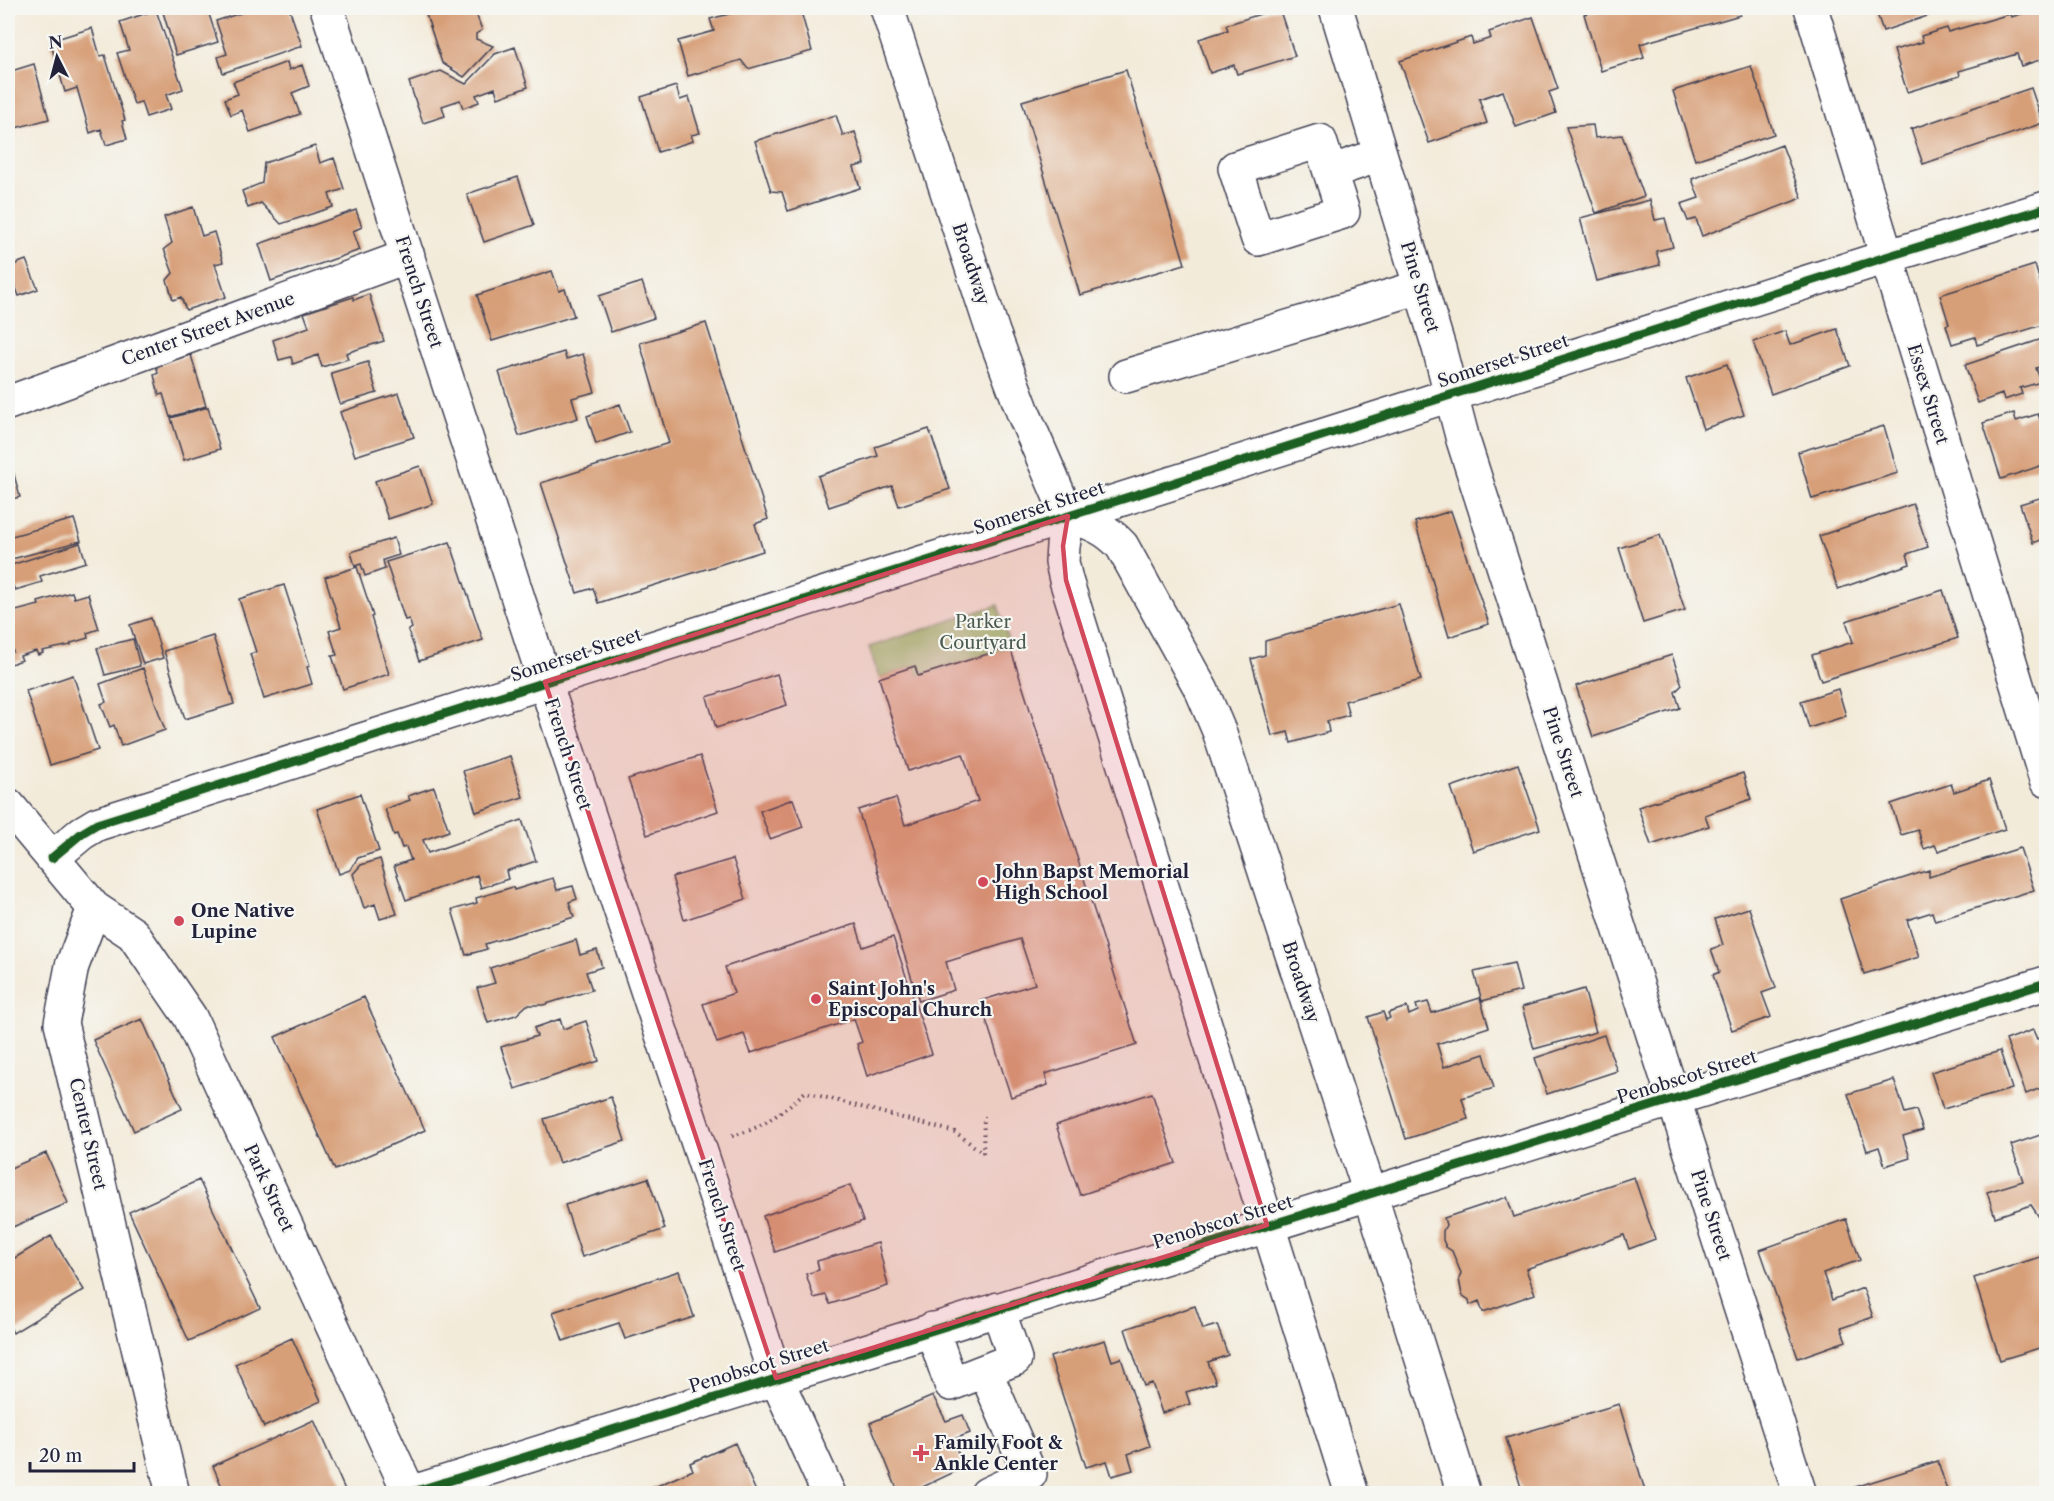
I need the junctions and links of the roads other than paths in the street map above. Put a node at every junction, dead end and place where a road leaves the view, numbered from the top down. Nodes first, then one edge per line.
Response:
1 (327, 8) edge
2 (887, 8) edge
3 (1336, 8) edge
4 (1811, 8) edge
5 (1380, 155) junction
6 (1330, 172) dead end
7 (2046, 208) edge
8 (408, 256) junction
9 (1887, 257) junction
10 (1420, 287) junction
11 (1126, 376) dead end
12 (1451, 395) junction
13 (8, 403) edge
14 (1068, 516) junction
15 (545, 682) junction
16 (2046, 780) edge
17 (8, 805) edge
18 (52, 858) junction
19 (94, 908) junction
20 (2046, 983) edge
21 (1674, 1099) junction
22 (1370, 1193) junction
23 (1267, 1225) junction
24 (998, 1309) junction
25 (932, 1329) junction
26 (985, 1371) junction
27 (776, 1378) junction
28 (410, 1493) edge
29 (173, 1494) edge
30 (829, 1494) edge
31 (987, 1494) edge
32 (1352, 1494) edge
33 (1464, 1494) edge
34 (1800, 1494) edge

1 - 8 street, French Street
2 - 14 street, Broadway
3 - 5 street, Pine Street
4 - 9 street, Essex Street
5 - 6 street
5 - 10 street, Pine Street
7 - 9 street, Somerset Street
8 - 13 street, Center Street Avenue
8 - 15 street, French Street
9 - 12 street, Somerset Street
9 - 16 street, Essex Street
10 - 11 street
10 - 12 street, Pine Street
12 - 14 street, Somerset Street
12 - 21 street, Pine Street
14 - 15 street, Somerset Street
14 - 22 street, Broadway
14 - 23 street
15 - 18 street, Somerset Street
15 - 27 street, French Street
17 - 18 street
18 - 19 street
19 - 28 street, Park Street
19 - 29 street, Center Street
20 - 21 street, Penobscot Street
21 - 22 street, Penobscot Street
21 - 34 street, Pine Street
22 - 23 street, Penobscot Street
22 - 33 street, Broadway
23 - 24 street, Penobscot Street
23 - 32 street
24 - 25 street, Penobscot Street
24 - 26 street
25 - 26 street
25 - 27 street, Penobscot Street
26 - 31 street
27 - 28 street, Penobscot Street
27 - 30 street, French Street

